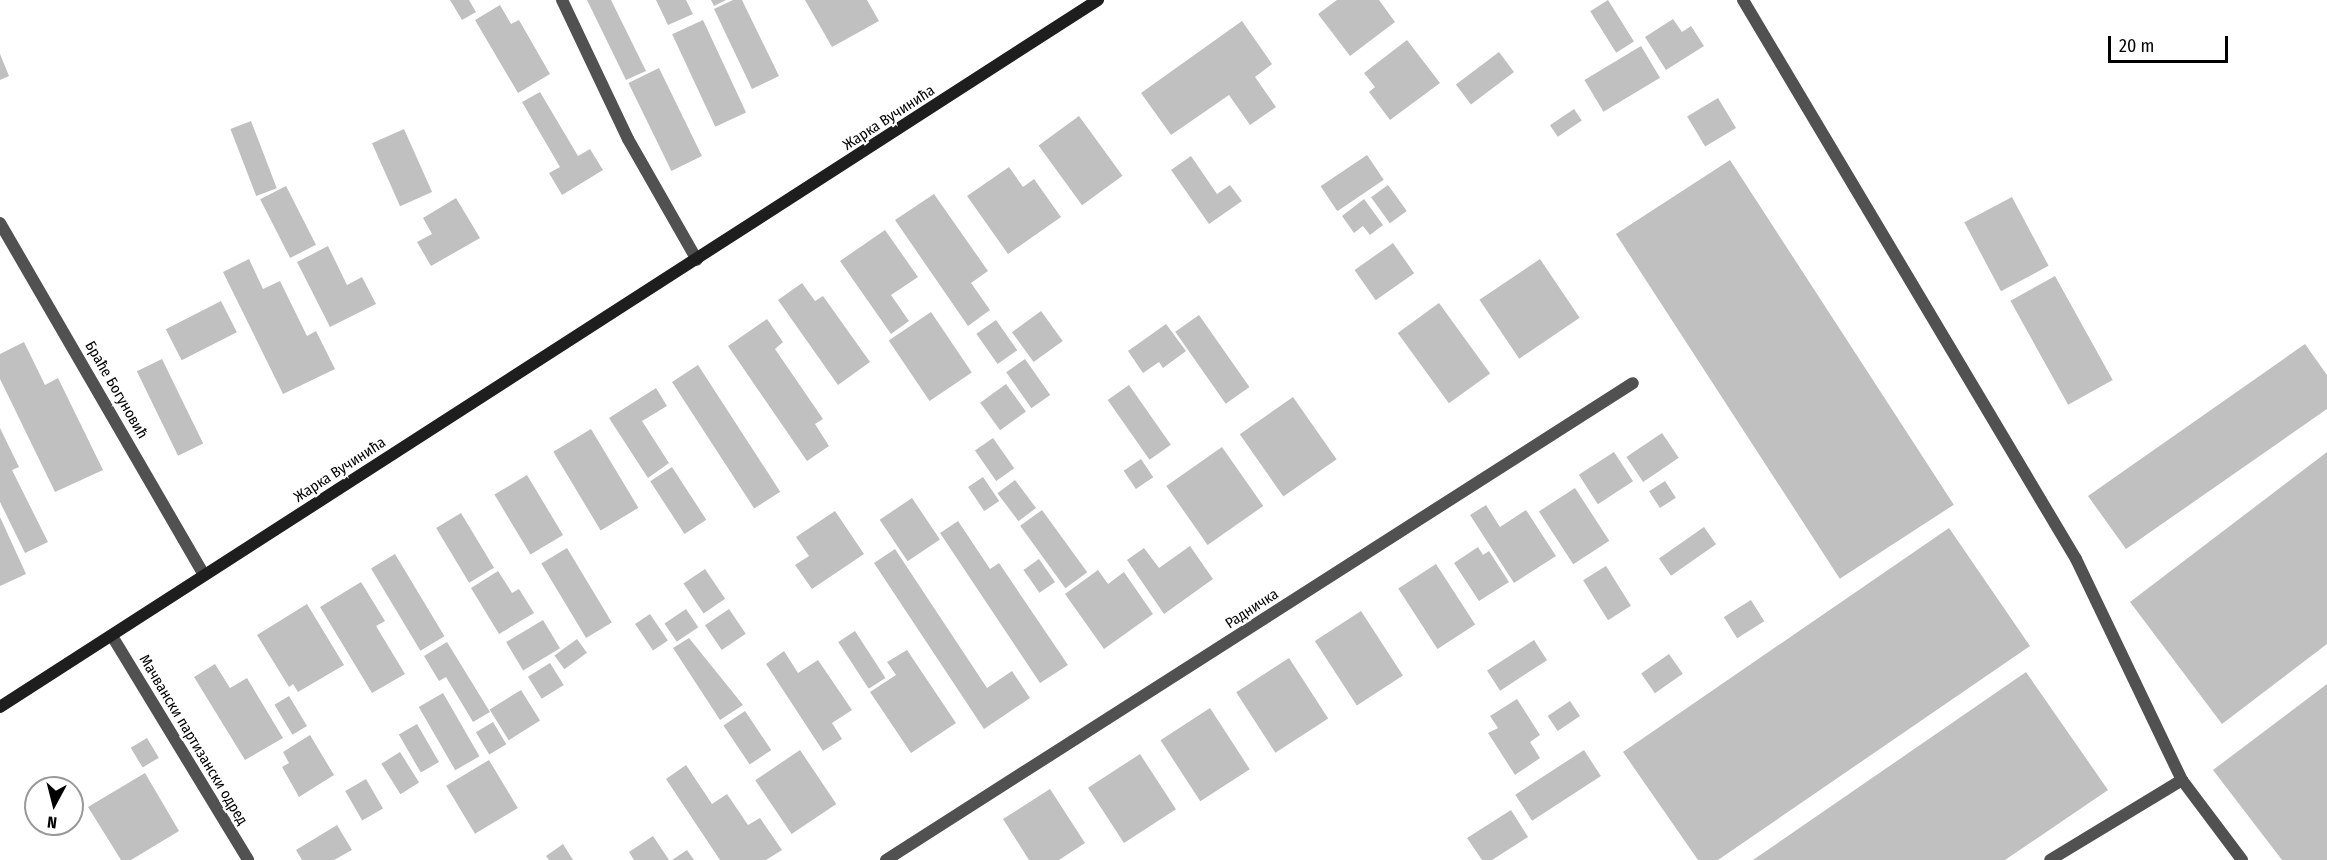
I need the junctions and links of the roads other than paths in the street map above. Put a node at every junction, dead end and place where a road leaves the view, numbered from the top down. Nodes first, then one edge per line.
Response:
1 (562, 0) edge
2 (1098, 0) edge
3 (1743, 0) edge
4 (0, 223) edge
5 (697, 260) junction
6 (1633, 383) dead end
7 (204, 575) junction
8 (112, 636) junction
9 (0, 707) edge
10 (2182, 780) junction
11 (248, 860) edge
12 (886, 860) edge
13 (2050, 860) edge
14 (2242, 860) edge

1 - 5 street
2 - 5 street, Жарка Вучинића
3 - 10 street
4 - 7 street, Браће Богуновић
5 - 7 street, Жарка Вучинића
6 - 12 street, Радничка
7 - 8 street, Жарка Вучинића
8 - 9 street, Жарка Вучинића
8 - 11 street, Мачвански партизански одред
10 - 13 street
10 - 14 street

